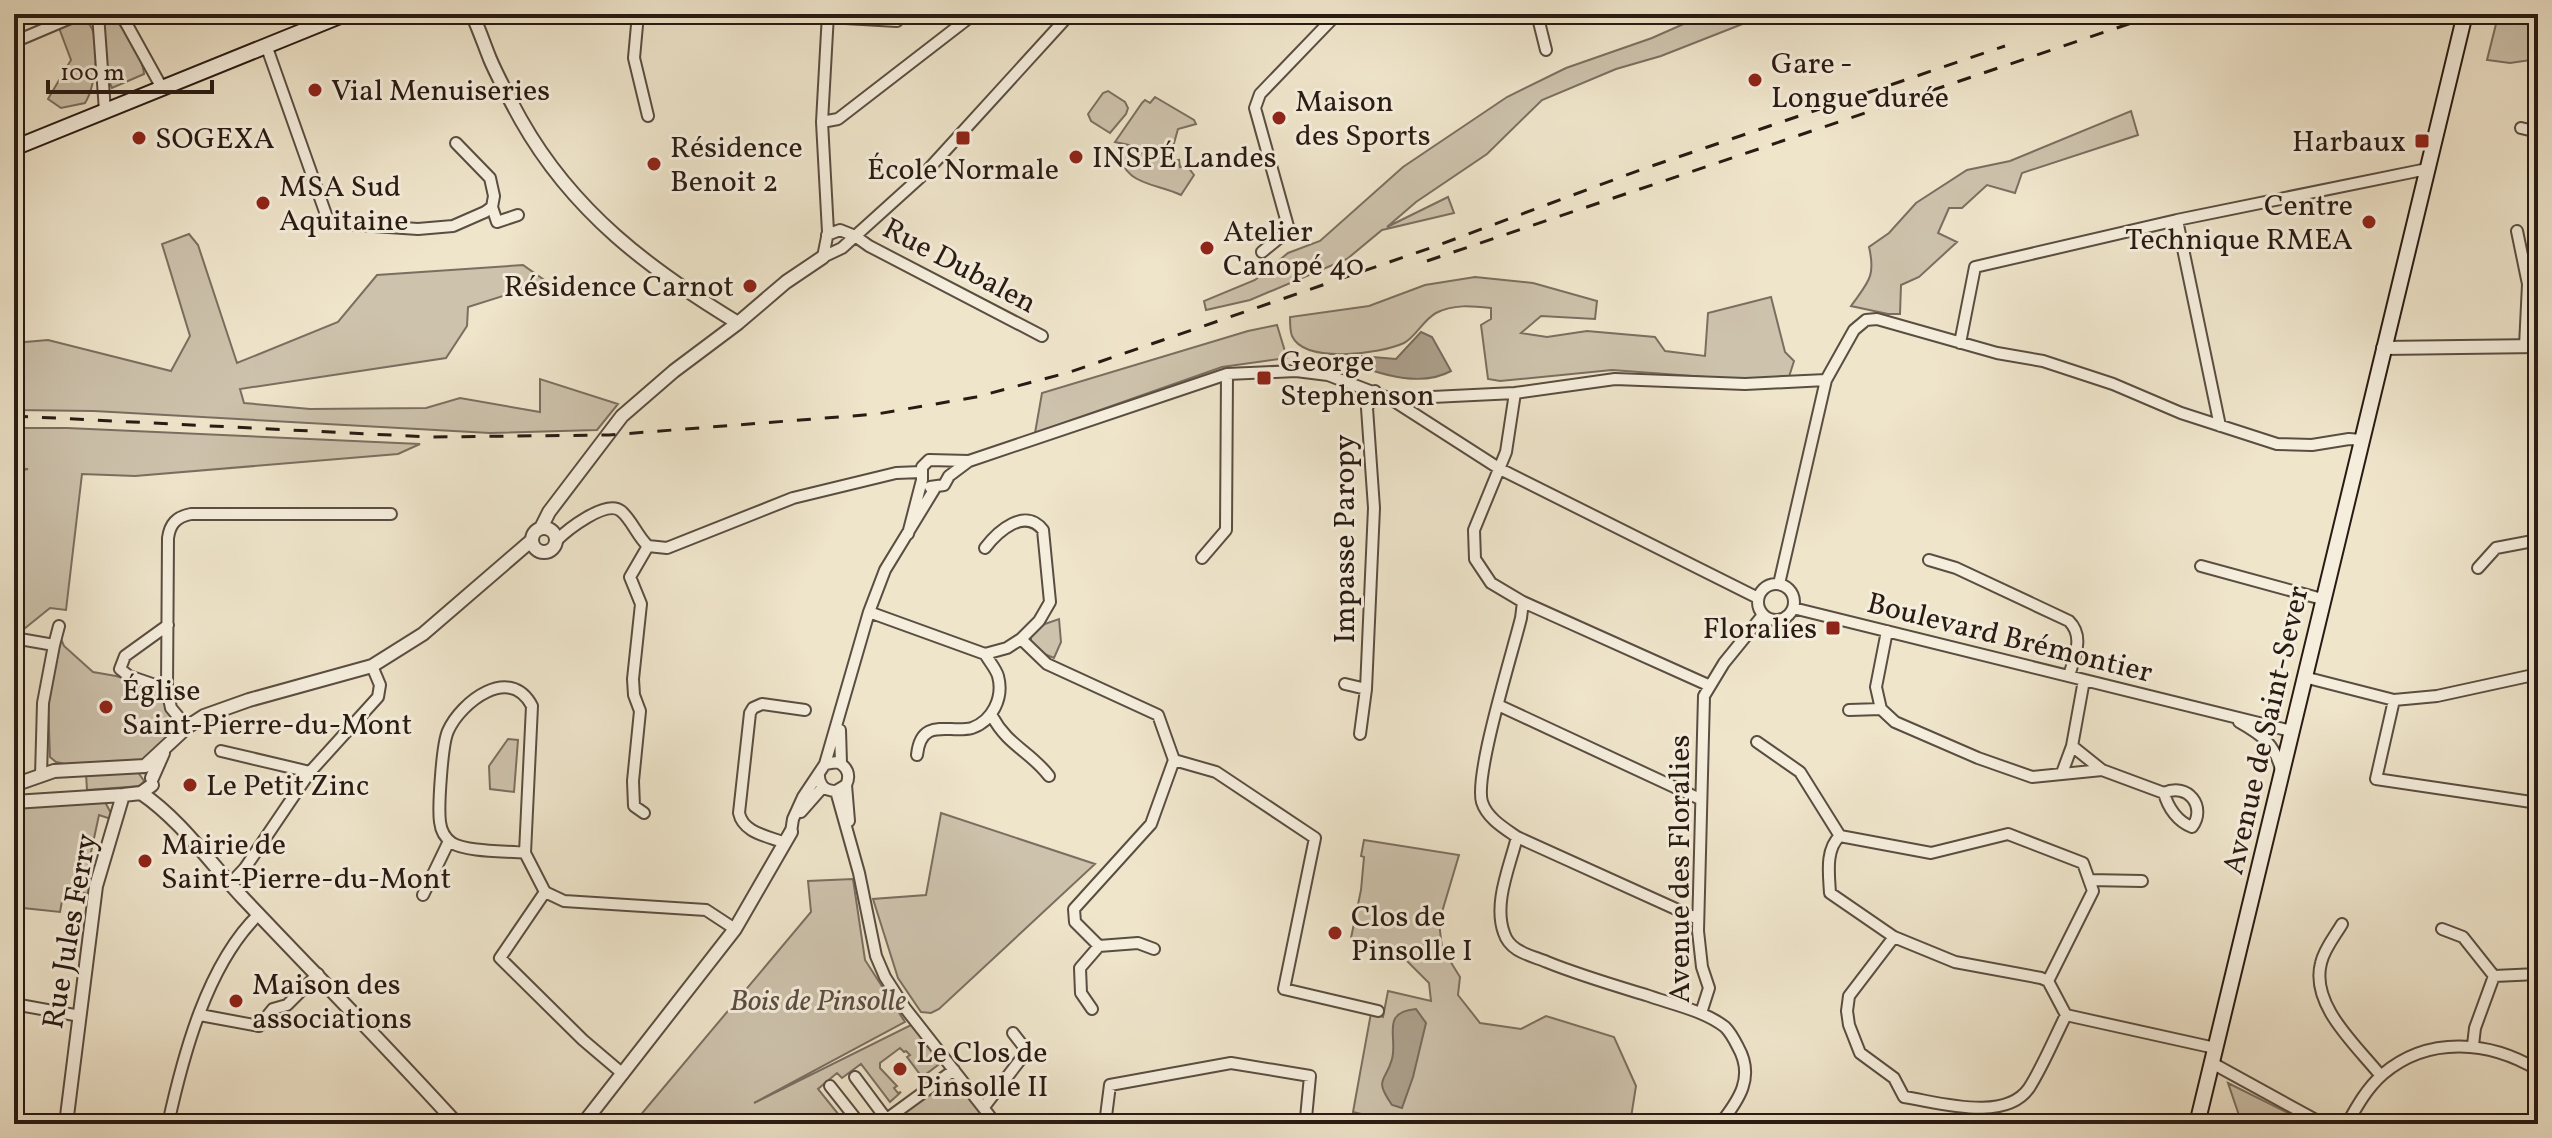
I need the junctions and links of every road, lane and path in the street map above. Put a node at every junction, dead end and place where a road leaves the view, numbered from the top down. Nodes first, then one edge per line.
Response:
1 (80, 14) edge
2 (98, 14) edge
3 (121, 14) edge
4 (345, 14) edge
5 (472, 14) edge
6 (480, 14) edge
7 (638, 14) edge
8 (974, 14) edge
9 (1070, 14) edge
10 (1337, 14) edge
11 (1537, 14) edge
12 (2465, 14) edge
13 (828, 16) edge
14 (897, 21) dead end
15 (482, 35) junction
16 (14, 42) edge
17 (266, 45) junction
18 (1546, 50) dead end
19 (162, 88) junction
20 (105, 111) junction
21 (648, 116) dead end
22 (822, 122) junction
23 (2521, 128) dead end
24 (2538, 132) edge
25 (456, 143) dead end
26 (14, 148) edge
27 (2427, 169) junction
28 (492, 207) junction
29 (518, 215) dead end
30 (2177, 220) junction
31 (2517, 231) dead end
32 (827, 235) junction
33 (855, 236) junction
34 (1262, 252) dead end
35 (823, 257) junction
36 (733, 327) junction
37 (1042, 336) dead end
38 (1960, 343) junction
39 (2532, 346) edge
40 (2383, 348) junction
41 (1227, 374) junction
42 (1826, 380) junction
43 (1375, 391) junction
44 (1515, 393) junction
45 (1391, 399) junction
46 (2220, 426) junction
47 (2362, 440) junction
48 (943, 461) junction
49 (969, 461) junction
50 (1500, 469) junction
51 (922, 476) junction
52 (949, 476) junction
53 (935, 488) junction
54 (391, 514) dead end
55 (552, 529) junction
56 (908, 534) junction
57 (2538, 540) edge
58 (534, 545) junction
59 (648, 546) junction
60 (985, 548) dead end
61 (1202, 558) dead end
62 (1929, 560) dead end
63 (2201, 566) dead end
64 (2478, 568) dead end
65 (1779, 584) junction
66 (1758, 598) junction
67 (2322, 599) junction
68 (1523, 602) junction
69 (1793, 608) junction
70 (869, 612) junction
71 (1763, 615) junction
72 (168, 625) junction
73 (59, 626) dead end
74 (1887, 631) junction
75 (14, 638) edge
76 (1021, 639) junction
77 (54, 645) junction
78 (985, 654) junction
79 (372, 666) junction
80 (2538, 674) edge
81 (2069, 676) junction
82 (2304, 677) junction
83 (2084, 680) junction
84 (848, 681) junction
85 (1345, 684) dead end
86 (1708, 685) junction
87 (167, 689) junction
88 (1366, 689) junction
89 (2394, 700) junction
90 (1498, 705) junction
91 (1881, 709) junction
92 (805, 710) dead end
93 (1849, 710) dead end
94 (2215, 712) junction
95 (992, 716) junction
96 (187, 727) junction
97 (2291, 731) junction
98 (1360, 734) dead end
99 (1757, 742) dead end
100 (42, 746) junction
101 (2072, 746) junction
102 (221, 751) dead end
103 (917, 755) dead end
104 (1174, 760) junction
105 (841, 763) junction
106 (822, 768) junction
107 (2102, 770) junction
108 (54, 771) junction
109 (2282, 771) junction
110 (310, 772) junction
111 (2062, 773) junction
112 (1049, 776) dead end
113 (40, 777) junction
114 (148, 780) junction
115 (14, 785) edge
116 (846, 785) junction
117 (823, 787) junction
118 (836, 791) junction
119 (2164, 793) dead end
120 (123, 795) junction
121 (49, 799) junction
122 (1700, 799) junction
123 (14, 802) edge
124 (2538, 803) edge
125 (644, 813) dead end
126 (849, 831) junction
127 (1840, 836) junction
128 (788, 837) junction
129 (1517, 837) junction
130 (449, 841) junction
131 (525, 853) junction
132 (2089, 880) junction
133 (2142, 881) dead end
134 (230, 884) junction
135 (545, 892) junction
136 (423, 895) dead end
137 (259, 914) junction
138 (1698, 919) junction
139 (2342, 924) dead end
140 (735, 929) junction
141 (2442, 929) dead end
142 (1894, 937) junction
143 (1099, 946) junction
144 (1154, 949) dead end
145 (318, 974) junction
146 (2538, 974) edge
147 (2494, 976) junction
148 (2048, 981) junction
149 (14, 1004) edge
150 (1092, 1009) dead end
151 (1378, 1011) dead end
152 (1701, 1013) junction
153 (200, 1015) junction
154 (2066, 1015) junction
155 (80, 1016) junction
156 (1013, 1033) dead end
157 (2473, 1045) junction
158 (2213, 1056) junction
159 (954, 1070) junction
160 (2538, 1070) edge
161 (623, 1074) junction
162 (2381, 1076) junction
163 (855, 1077) dead end
164 (830, 1086) dead end
165 (984, 1107) junction
166 (886, 1122) edge
167 (992, 1123) edge
168 (66, 1124) edge
169 (168, 1124) edge
170 (457, 1124) edge
171 (583, 1124) edge
172 (860, 1124) edge
173 (1105, 1124) edge
174 (1334, 1124) edge
175 (1720, 1124) edge
176 (2197, 1124) edge
177 (2323, 1124) edge
178 (2347, 1124) edge

1 - 16 street
2 - 20 street
3 - 19 street
4 - 17 main road
5 - 15 street
6 - 15 street
7 - 21 street
8 - 22 street
9 - 33 street
10 - 34 street
11 - 18 street
12 - 27 main road, Avenue de Saint-Sever
13 - 14 street
13 - 22 street
15 - 36 street
17 - 19 main road
17 - 28 street
19 - 20 main road
20 - 26 main road
22 - 32 street
23 - 24 street
25 - 28 street
27 - 30 street
27 - 40 main road, Avenue de Saint-Sever
28 - 29 street
30 - 38 street
30 - 46 street
31 - 39 street
32 - 33 street
32 - 35 street
33 - 35 street
33 - 37 street, Rue Dubalen
35 - 36 street
36 - 55 street
38 - 42 street
38 - 46 street
39 - 40 street
40 - 47 main road, Avenue de Saint-Sever
41 - 43 street
41 - 49 street
41 - 61 street
42 - 44 street
42 - 65 street
43 - 45 street
43 - 88 street, Impasse Paropy
44 - 45 street
44 - 50 street
45 - 50 street
46 - 47 street
47 - 67 main road, Avenue de Saint-Sever
48 - 49 street
48 - 51 street
48 - 52 street
49 - 52 street
50 - 66 street
50 - 68 street
51 - 53 street
51 - 56 street
51 - 59 street
52 - 53 street
53 - 56 street
54 - 72 street
55 - 58 street
55 - 58 street
55 - 59 street
56 - 70 street
57 - 64 street
58 - 79 street
59 - 125 street
60 - 76 street
62 - 81 street
63 - 67 street
65 - 66 street
65 - 69 street
66 - 71 street
67 - 82 main road, Avenue de Saint-Sever
68 - 86 street
68 - 90 street
69 - 71 street
69 - 74 street, Boulevard Brémontier
70 - 78 street
70 - 84 street
71 - 86 street, Avenue des Floralies
72 - 87 street
72 - 87 street
73 - 77 street
74 - 81 street, Boulevard Brémontier
74 - 91 street
75 - 77 street
76 - 78 street
76 - 104 street
77 - 100 street
78 - 95 street
79 - 96 street
79 - 110 street
80 - 89 street
81 - 83 street, Boulevard Brémontier
82 - 89 street
82 - 97 main road, Avenue de Saint-Sever
83 - 94 street, Boulevard Brémontier
83 - 101 street
84 - 105 street
84 - 106 street
85 - 88 street, Impasse Paropy
86 - 122 street, Avenue des Floralies
87 - 96 street
88 - 98 street, Impasse Paropy
89 - 124 street
90 - 122 street
90 - 129 street
91 - 93 street
91 - 111 street
92 - 128 street
94 - 97 street, Boulevard Brémontier
94 - 109 street, Boulevard Brémontier
95 - 103 street
95 - 112 street
96 - 114 street
97 - 109 main road, Avenue de Saint-Sever
99 - 127 street
100 - 108 street
100 - 113 street
101 - 107 street
101 - 111 street
102 - 110 street
104 - 143 street
104 - 151 street
105 - 106 street
105 - 116 street
106 - 117 street
106 - 128 street
107 - 111 street
107 - 119 street
108 - 113 street
108 - 114 street
109 - 158 main road, Avenue de Saint-Sever
110 - 134 street
113 - 115 street
113 - 121 street
114 - 120 street
114 - 134 street
116 - 118 street
116 - 126 street
117 - 118 street
117 - 128 street
118 - 126 street
120 - 121 street
120 - 155 street, Rue Jules Ferry
121 - 123 street
122 - 138 street, Avenue des Floralies
126 - 159 street
127 - 132 street
127 - 142 street
128 - 140 street
129 - 138 street
129 - 152 street
130 - 131 street
130 - 131 street
130 - 136 street
131 - 135 street
132 - 133 street
132 - 148 street
134 - 137 street
135 - 140 street
135 - 161 street
137 - 145 street
137 - 153 street
138 - 152 street, Avenue des Floralies
139 - 162 street
140 - 161 street
141 - 147 street
142 - 148 street
142 - 154 street
143 - 144 street
143 - 150 street
145 - 153 street
145 - 170 street
146 - 147 street
147 - 157 street
148 - 154 street
149 - 155 street
152 - 175 street, Avenue des Floralies
153 - 169 street
154 - 158 street
155 - 168 street, Rue Jules Ferry
156 - 165 street
157 - 160 street
157 - 162 street
158 - 176 main road, Avenue de Saint-Sever
158 - 177 street
159 - 165 street
159 - 166 street
161 - 171 street
162 - 178 street
163 - 166 street
164 - 172 street
165 - 167 street
173 - 174 street

